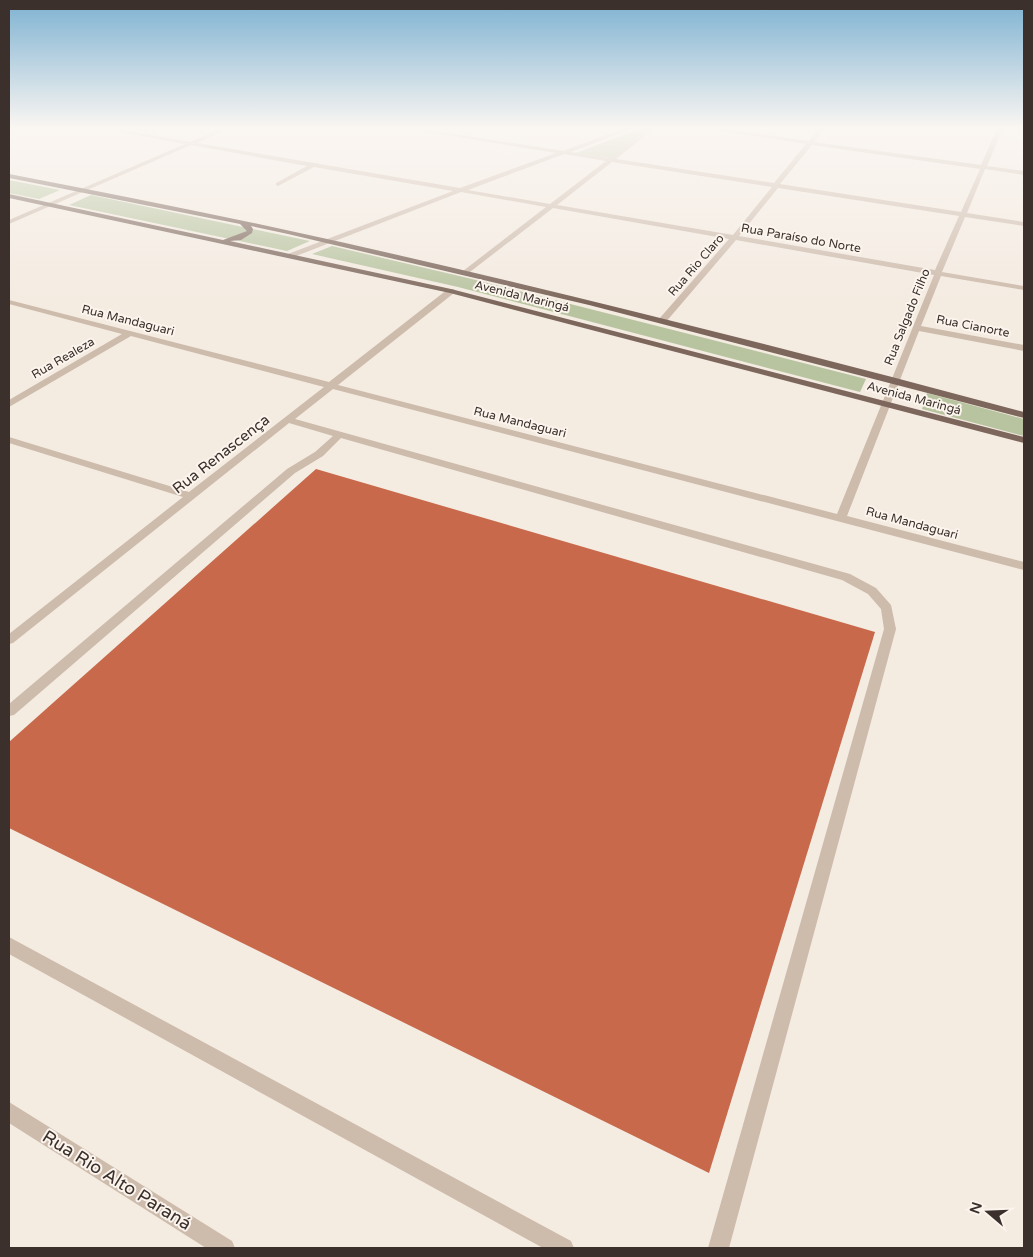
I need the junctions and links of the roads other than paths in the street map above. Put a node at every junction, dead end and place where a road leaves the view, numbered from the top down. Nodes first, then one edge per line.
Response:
1 (778, 186) edge
2 (62, 187) edge
3 (94, 187) edge
4 (441, 187) edge
5 (470, 187) edge
6 (577, 187) edge
7 (782, 187) edge
8 (976, 187) edge
9 (461, 190) junction
10 (84, 191) junction
11 (9, 196) edge
12 (50, 205) junction
13 (553, 206) junction
14 (964, 214) junction
15 (9, 222) edge
16 (242, 223) junction
17 (1024, 224) edge
18 (735, 237) junction
19 (212, 239) junction
20 (327, 241) junction
21 (291, 256) junction
22 (466, 273) junction
23 (938, 273) junction
24 (1024, 288) edge
25 (451, 291) junction
26 (9, 302) edge
27 (662, 321) junction
28 (917, 328) junction
29 (130, 333) junction
30 (1024, 348) edge
31 (895, 380) junction
32 (332, 386) junction
33 (9, 404) edge
34 (886, 404) junction
35 (1024, 415) edge
36 (288, 420) junction
37 (340, 434) junction
38 (9, 440) edge
39 (1024, 440) edge
40 (190, 496) junction
41 (840, 517) junction
42 (1024, 566) edge
43 (9, 640) edge
44 (9, 711) edge
45 (9, 945) edge
46 (9, 1112) edge
47 (225, 1248) edge
48 (564, 1248) edge
49 (719, 1248) edge

1 - 18 street, Rua Rio Claro
2 - 10 main road, Avenida Maringá
3 - 10 street
4 - 9 street, Rua Paraíso do Norte
5 - 9 street
6 - 13 street
7 - 14 street
8 - 14 street, Rua Salgado Filho
9 - 13 street, Rua Paraíso do Norte
9 - 20 street
10 - 12 street
10 - 16 main road, Avenida Maringá
11 - 12 main road, Avenida Maringá
12 - 15 street
12 - 19 main road, Avenida Maringá
13 - 18 street, Rua Paraíso do Norte
13 - 22 street
14 - 17 street
14 - 23 street, Rua Salgado Filho
16 - 19 main road
16 - 20 main road, Avenida Maringá
18 - 23 street, Rua Paraíso do Norte
18 - 27 street, Rua Rio Claro
19 - 21 main road, Avenida Maringá
20 - 21 street
20 - 22 main road, Avenida Maringá
21 - 25 main road, Avenida Maringá
22 - 27 main road, Avenida Maringá
23 - 24 street, Rua Paraíso do Norte
23 - 28 street, Rua Salgado Filho
25 - 32 street, Rua Renascença
25 - 34 main road, Avenida Maringá
26 - 29 street, Rua Mandaguari
27 - 31 main road, Avenida Maringá
28 - 30 street, Rua Cianorte
28 - 31 street, Rua Salgado Filho
29 - 32 street, Rua Mandaguari
29 - 33 street, Rua Realeza
31 - 34 street, Rua Salgado Filho
31 - 35 main road, Avenida Maringá
32 - 36 street, Rua Renascença
32 - 41 street, Rua Mandaguari
34 - 39 main road, Avenida Maringá
34 - 41 street, Rua Salgado Filho
36 - 37 street
36 - 40 street, Rua Renascença
37 - 44 street
37 - 49 street
38 - 40 street
40 - 43 street, Rua Renascença
41 - 42 street, Rua Mandaguari
45 - 48 street
46 - 47 street, Rua Rio Alto Paraná

